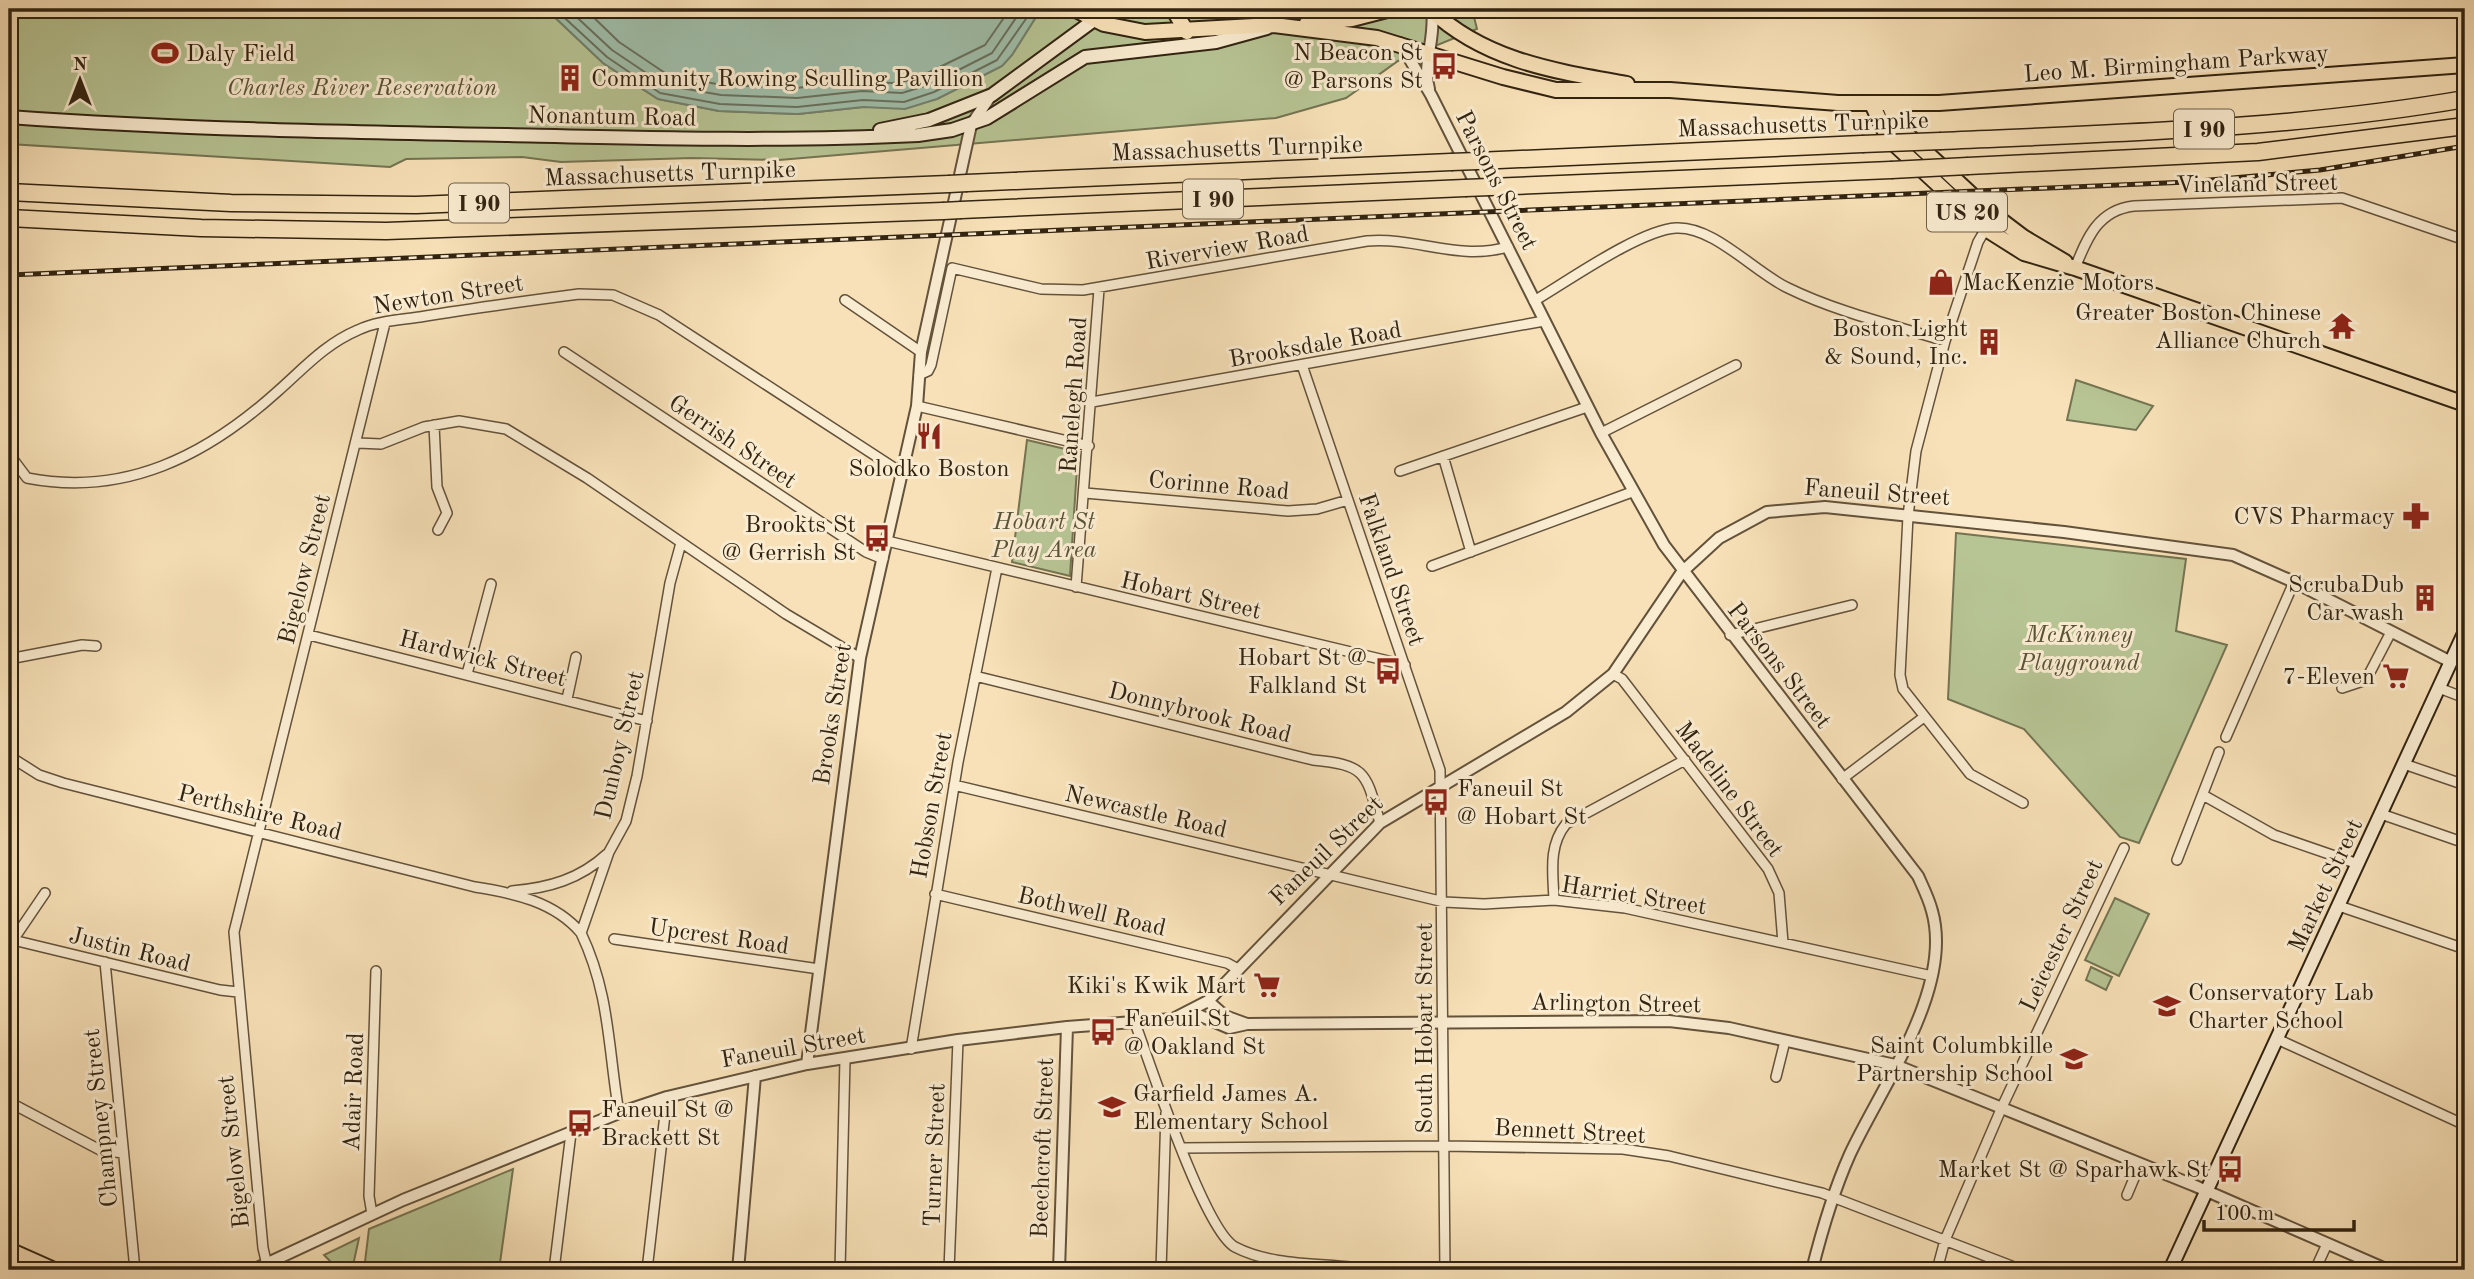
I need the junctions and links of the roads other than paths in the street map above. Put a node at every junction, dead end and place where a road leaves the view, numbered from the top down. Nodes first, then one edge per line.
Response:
1 (1074, 9) edge
2 (1110, 9) edge
3 (1172, 9) edge
4 (1363, 9) edge
5 (1391, 9) edge
6 (1431, 9) edge
7 (1352, 19) junction
8 (1094, 20) junction
9 (1274, 25) junction
10 (1187, 32) junction
11 (1400, 43) junction
12 (1431, 53) junction
13 (2465, 65) edge
14 (1656, 89) junction
15 (992, 95) junction
16 (1430, 95) junction
17 (2465, 99) edge
18 (1872, 104) junction
19 (1889, 104) junction
20 (9, 117) edge
21 (971, 125) junction
22 (2465, 126) edge
23 (838, 136) junction
24 (9, 192) edge
25 (1994, 215) junction
26 (9, 218) edge
27 (1986, 229) junction
28 (2465, 240) edge
29 (1508, 247) junction
30 (953, 268) joint
31 (2075, 268) junction
32 (1099, 289) junction
33 (845, 300) dead end
34 (1534, 301) junction
35 (1544, 321) junction
36 (385, 323) junction
37 (1945, 341) junction
38 (564, 352) dead end
39 (921, 352) junction
40 (1302, 365) junction
41 (1736, 365) dead end
42 (919, 375) junction
43 (1092, 402) junction
44 (2465, 404) edge
45 (917, 406) junction
46 (1587, 407) junction
47 (434, 425) junction
48 (1601, 433) junction
49 (358, 443) junction
50 (1089, 446) junction
51 (9, 454) edge
52 (1443, 456) junction
53 (1400, 471) dead end
54 (902, 473) junction
55 (1633, 492) junction
56 (1085, 493) junction
57 (1348, 500) junction
58 (1908, 516) junction
59 (438, 530) dead end
60 (887, 541) junction
61 (681, 543) junction
62 (1471, 552) junction
63 (883, 559) junction
64 (1432, 566) dead end
65 (997, 568) junction
66 (1682, 572) junction
67 (2294, 582) junction
68 (491, 584) dead end
69 (1076, 587) junction
70 (1852, 605) dead end
71 (2465, 631) edge
72 (2391, 632) junction
73 (309, 635) junction
74 (1730, 635) junction
75 (96, 646) dead end
76 (576, 657) dead end
77 (860, 658) junction
78 (9, 659) edge
79 (2451, 662) junction
80 (1405, 665) junction
81 (467, 674) junction
82 (1612, 674) junction
83 (975, 676) junction
84 (2342, 688) dead end
85 (2439, 688) junction
86 (2465, 698) edge
87 (567, 699) junction
88 (1924, 717) junction
89 (647, 722) junction
90 (2226, 737) dead end
91 (2219, 752) dead end
92 (9, 756) edge
93 (1685, 760) junction
94 (2404, 764) junction
95 (1842, 779) junction
96 (954, 785) junction
97 (2465, 785) edge
98 (1441, 786) junction
99 (2203, 795) junction
100 (2023, 803) dead end
101 (2381, 814) junction
102 (1380, 823) junction
103 (258, 830) junction
104 (2465, 843) edge
105 (2124, 848) dead end
106 (609, 852) junction
107 (2177, 860) dead end
108 (2358, 864) junction
109 (1328, 873) junction
110 (507, 892) junction
111 (45, 893) dead end
112 (935, 894) junction
113 (1554, 900) junction
114 (1444, 902) junction
115 (2339, 906) junction
116 (581, 933) junction
117 (614, 939) dead end
118 (11, 943) edge
119 (1783, 943) junction
120 (2465, 949) edge
121 (105, 962) junction
122 (819, 969) junction
123 (1238, 969) junction
124 (376, 971) dead end
125 (1932, 976) junction
126 (238, 992) junction
127 (1208, 1001) junction
128 (1189, 1011) junction
129 (1135, 1023) junction
130 (1445, 1023) junction
131 (1247, 1024) junction
132 (1067, 1027) junction
133 (2277, 1039) junction
134 (958, 1040) junction
135 (1785, 1041) junction
136 (911, 1049) junction
137 (845, 1059) junction
138 (807, 1064) junction
139 (1895, 1066) junction
140 (755, 1076) junction
141 (1776, 1077) dead end
142 (667, 1097) junction
143 (9, 1101) edge
144 (2002, 1107) junction
145 (1167, 1108) junction
146 (619, 1113) junction
147 (2465, 1125) edge
148 (571, 1133) junction
149 (1444, 1146) junction
150 (1182, 1148) junction
151 (123, 1153) junction
152 (2140, 1164) junction
153 (2207, 1191) junction
154 (2127, 1195) dead end
155 (1832, 1197) junction
156 (372, 1213) junction
157 (1945, 1240) junction
158 (2328, 1244) junction
159 (9, 1250) edge
160 (266, 1268) edge
161 (51, 1269) edge
162 (135, 1270) edge
163 (253, 1270) edge
164 (554, 1270) edge
165 (647, 1270) edge
166 (738, 1270) edge
167 (840, 1270) edge
168 (949, 1270) edge
169 (1059, 1270) edge
170 (1161, 1270) edge
171 (1373, 1270) edge
172 (1445, 1270) edge
173 (1812, 1270) edge
174 (1937, 1270) edge
175 (2022, 1270) edge
176 (2170, 1270) edge
177 (2315, 1270) edge
178 (2388, 1270) edge

1 - 8 main road
2 - 8 main road, Nonantum Road
3 - 10 main road
4 - 7 main road
5 - 7 main road
6 - 12 street, Parsons Street
6 - 14 main road
7 - 9 main road
8 - 10 main road
8 - 15 main road, Nonantum Road
9 - 10 main road
9 - 11 main road
9 - 21 main road, Nonantum Road
11 - 12 main road
11 - 16 street, Parsons Street
12 - 14 main road
12 - 16 street, Parsons Street
13 - 19 main road, Leo M. Birmingham Parkway
14 - 18 main road, Leo M. Birmingham Parkway
15 - 21 street, Brooks Street
15 - 23 main road, Nonantum Road
16 - 29 street, Parsons Street
17 - 24 highway, Massachusetts Turnpike / I 90, bridge
18 - 19 main road, Leo M. Birmingham Parkway
18 - 27 main road, US 20
19 - 25 main road, US 20
20 - 23 main road, Nonantum Road
21 - 23 main road, Nonantum Road
21 - 39 street, Brooks Street
22 - 26 highway, Massachusetts Turnpike / I 90, bridge
25 - 27 street
25 - 31 main road, US 20
27 - 31 main road, US 20
27 - 37 street
28 - 31 street, Vineland Street
29 - 32 street, Riverview Road
29 - 34 street, Parsons Street
30 - 32 street, Riverview Road
30 - 42 street, Brooks Street
31 - 44 main road, US 20
32 - 43 street, Ranelegh Road
33 - 39 street
34 - 35 street, Parsons Street
34 - 37 street
35 - 40 street, Brooksdale Road
35 - 46 street, Parsons Street
36 - 49 street, Bigelow Street
36 - 51 street, Newton Street
36 - 54 street, Newton Street
37 - 58 street
38 - 63 street, Gerrish Street
39 - 42 street, Brooks Street
40 - 43 street, Brooksdale Road
40 - 57 street, Falkland Street
41 - 48 street
42 - 45 street, Brooks Street
43 - 50 street, Ranelegh Road
45 - 50 street
45 - 54 street, Brooks Street
46 - 48 street, Parsons Street
46 - 52 street
47 - 49 street
47 - 59 street
47 - 61 street
48 - 55 street, Parsons Street
49 - 73 street, Bigelow Street
50 - 56 street, Ranelegh Road
52 - 53 street
52 - 62 street
54 - 60 street, Brooks Street
55 - 62 street
55 - 66 street, Parsons Street
56 - 57 street, Corinne Road
56 - 69 street, Ranelegh Road
57 - 80 street, Falkland Street
58 - 66 street, Faneuil Street
58 - 67 street, Faneuil Street
58 - 88 street
60 - 63 street, Brooks Street
60 - 65 street, Hobart Street
61 - 77 street
61 - 89 street, Dunboy Street
62 - 64 street
63 - 77 street, Brooks Street
65 - 69 street, Hobart Street
65 - 83 street, Hobson Street
66 - 74 street, Parsons Street
66 - 82 street, Faneuil Street
67 - 72 street, Faneuil Street
67 - 90 street
68 - 81 street
69 - 80 street, Hobart Street
70 - 74 street
71 - 79 main road, Market Street
72 - 79 street, Faneuil Street
72 - 84 street
73 - 81 street, Hardwick Street
73 - 103 street, Bigelow Street
74 - 95 street, Parsons Street
75 - 78 street
76 - 87 street
77 - 122 street, Brooks Street
79 - 85 main road, Market Street
80 - 98 street, Falkland Street
81 - 87 street, Hardwick Street
82 - 93 street, Madeline Street
82 - 98 street, Faneuil Street
83 - 96 street, Hobson Street
83 - 102 street, Donnybrook Road
85 - 86 street
85 - 94 main road, Market Street
87 - 89 street, Hardwick Street
88 - 95 street
88 - 100 street
89 - 106 street, Dunboy Street
91 - 99 street
92 - 103 street, Perthshire Road
93 - 113 street
93 - 119 street, Madeline Street
94 - 97 street
94 - 101 main road, Market Street
95 - 125 street, Parsons Street
96 - 109 street, Newcastle Road
96 - 112 street, Hobson Street
98 - 102 street, Faneuil Street
98 - 114 street, South Hobart Street
99 - 107 street
99 - 108 street
101 - 104 street
101 - 108 main road, Market Street
102 - 109 street, Faneuil Street
103 - 110 street, Perthshire Road
103 - 126 street, Bigelow Street
105 - 144 street, Leicester Street
106 - 110 street, Perthshire Road
106 - 116 street, Dunboy Street
108 - 115 main road, Market Street
109 - 114 street, Harriet Street
109 - 123 street, Faneuil Street
110 - 116 street, Perthshire Road
111 - 118 street
112 - 123 street, Bothwell Road
112 - 136 street, Hobson Street
113 - 114 street, Harriet Street
113 - 119 street, Harriet Street
114 - 130 street, South Hobart Street
115 - 120 street
115 - 133 main road, Market Street
116 - 146 street
117 - 122 street, Upcrest Road
118 - 121 street, Justin Road
119 - 125 street, Harriet Street
121 - 126 street, Justin Road
121 - 151 street, Champney Street
122 - 138 street, Brooks Street
123 - 127 street, Faneuil Street
124 - 156 street, Adair Road
125 - 139 street, Parsons Street
126 - 160 street, Bigelow Street
127 - 128 street, Faneuil Street
127 - 131 street, Arlington Street
128 - 129 street, Faneuil Street
128 - 131 street, Arlington Street
129 - 132 street, Faneuil Street
129 - 145 street
130 - 131 street, Arlington Street
130 - 135 street, Arlington Street
130 - 149 street, South Hobart Street
132 - 134 street, Faneuil Street
132 - 169 street, Beechcroft Street
133 - 147 street
133 - 153 main road, Market Street
134 - 136 street, Faneuil Street
134 - 168 street, Turner Street
135 - 139 street, Arlington Street
135 - 141 street
136 - 137 street, Faneuil Street
137 - 138 street, Faneuil Street
137 - 167 street
138 - 140 street, Faneuil Street
139 - 144 street, Arlington Street
139 - 155 street, Parsons Street
140 - 142 street, Faneuil Street
140 - 166 street
142 - 146 street, Faneuil Street
142 - 165 street
143 - 151 street
144 - 152 street, Arlington Street
144 - 157 street, Leicester Street
145 - 150 street
145 - 170 street
146 - 148 street, Faneuil Street
148 - 156 street, Faneuil Street
148 - 164 street
149 - 150 street, Bennett Street
149 - 155 street, Bennett Street
149 - 172 street, South Hobart Street
150 - 171 street
151 - 162 street, Champney Street
152 - 153 street, Arlington Street
152 - 154 street
153 - 158 street, Arlington Street
153 - 176 main road, Market Street
155 - 157 street, Bennett Street
155 - 173 street, Parsons Street
156 - 160 street, Faneuil Street
157 - 174 street, Leicester Street
157 - 175 street, Bennett Street
158 - 177 street
158 - 178 street, Arlington Street
159 - 161 main road
160 - 163 street, Faneuil Street

